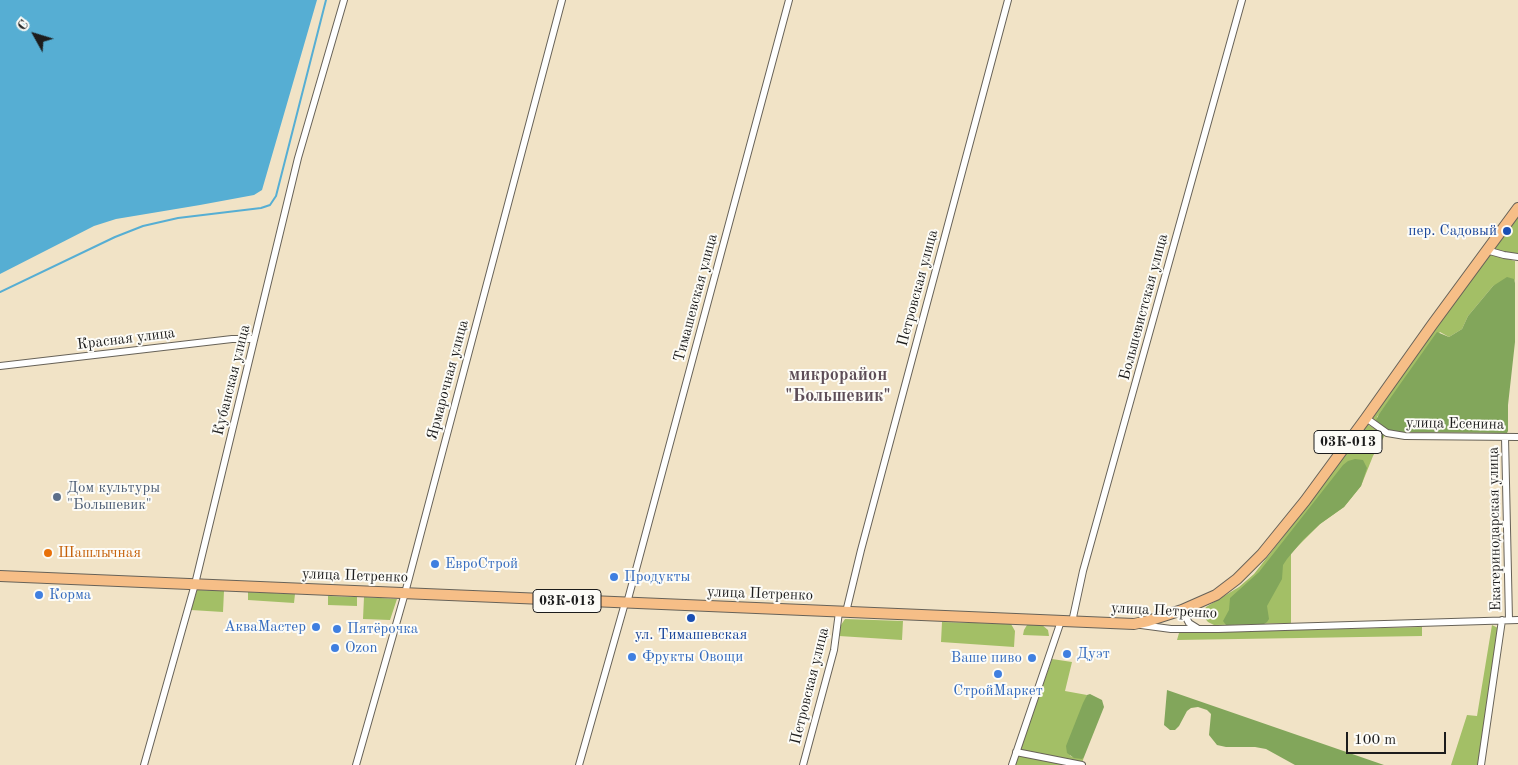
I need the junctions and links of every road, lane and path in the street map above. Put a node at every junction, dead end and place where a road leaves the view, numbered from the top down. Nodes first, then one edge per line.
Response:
1 (344, 0) edge
2 (562, 0) edge
3 (789, 0) edge
4 (1008, 0) edge
5 (1242, 0) edge
6 (1518, 208) edge
7 (1486, 250) junction
8 (1518, 257) edge
9 (254, 339) junction
10 (0, 366) edge
11 (1366, 418) junction
12 (1505, 437) junction
13 (1518, 437) edge
14 (0, 576) edge
15 (194, 584) junction
16 (405, 593) junction
17 (626, 603) junction
18 (1182, 610) junction
19 (843, 612) junction
20 (1505, 620) junction
21 (1518, 620) edge
22 (1067, 621) junction
23 (1134, 624) junction
24 (1198, 629) junction
25 (1016, 752) junction
26 (144, 765) edge
27 (356, 765) edge
28 (579, 765) edge
29 (803, 765) edge
30 (1012, 765) edge
31 (1082, 765) edge
32 (1481, 765) edge

1 - 9 street, Кубанская улица
2 - 16 street, Ярмарочная улица
3 - 17 street, Тимашевская улица
4 - 19 street, Петровская улица
5 - 22 street, Большевистская улица
6 - 7 main road, 03К-013
7 - 8 street
7 - 11 main road, 03К-013
9 - 10 street, Красная улица
9 - 15 street, Кубанская улица
11 - 12 street, улица Есенина
11 - 18 main road, 03К-013
12 - 13 street, улица Есенина
12 - 20 street, Екатеринодарская улица
14 - 15 main road, улица Петренко / 03К-013
15 - 16 main road, улица Петренко / 03К-013
15 - 26 street, Кубанская улица
16 - 17 main road, улица Петренко / 03К-013
16 - 27 street, Ярмарочная улица
17 - 19 main road, улица Петренко / 03К-013
17 - 28 street, Тимашевская улица
18 - 23 main road, 03К-013
18 - 24 street
19 - 22 main road, улица Петренко / 03К-013
19 - 29 street, Петровская улица
20 - 21 street, улица Петренко
20 - 24 street, улица Петренко
20 - 32 street, Екатеринодарская улица
22 - 23 main road, улица Петренко / 03К-013
22 - 25 street, Большевистская улица
23 - 24 street, улица Петренко
25 - 30 street, Большевистская улица
25 - 31 street

